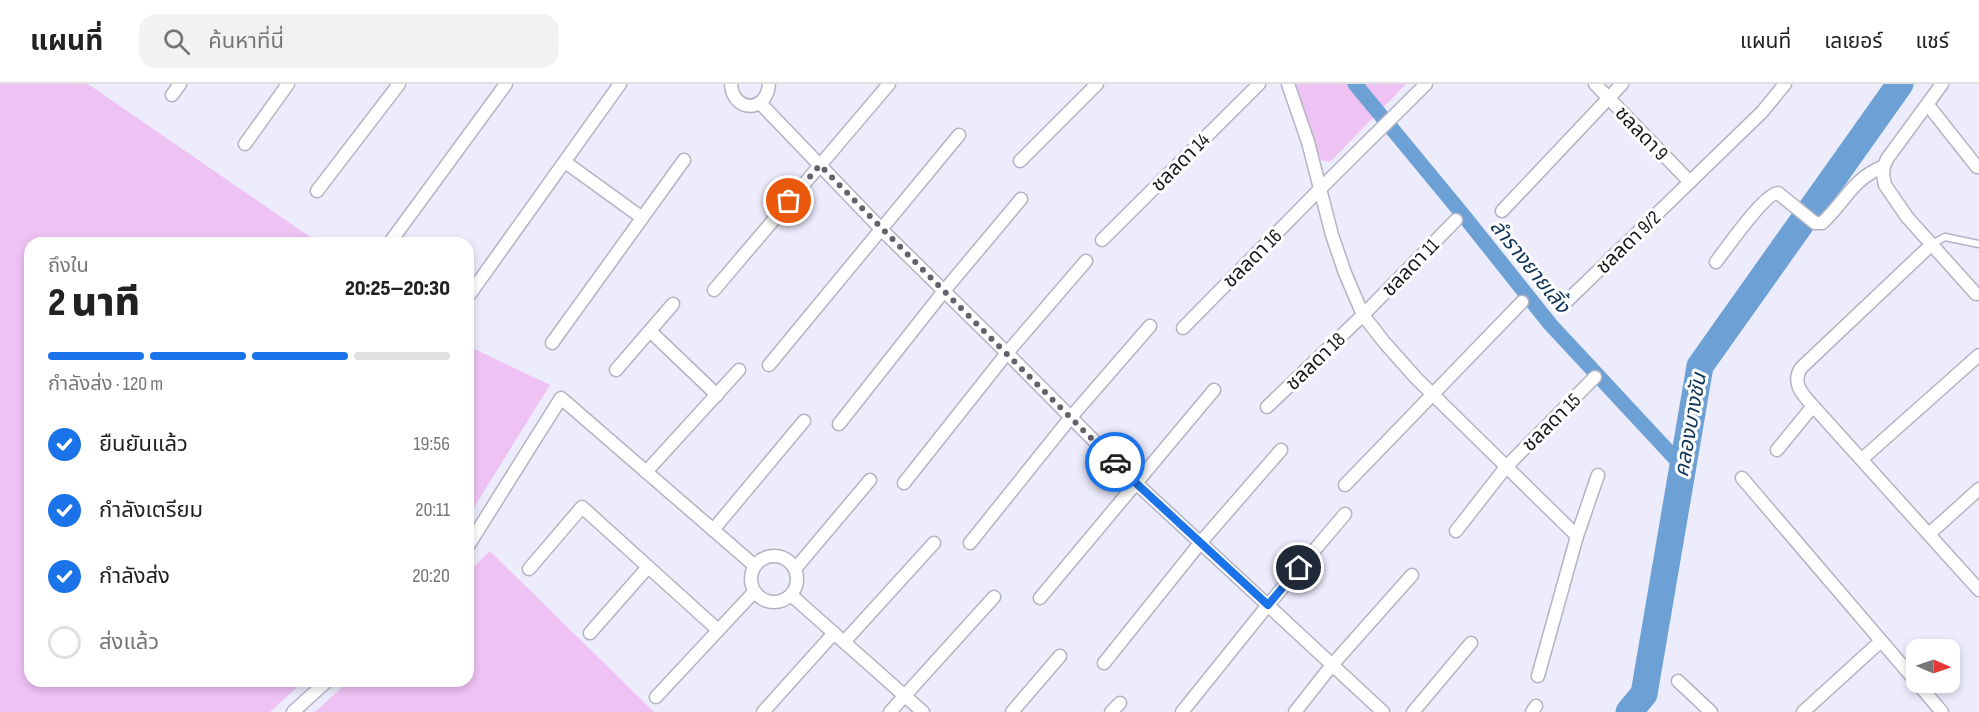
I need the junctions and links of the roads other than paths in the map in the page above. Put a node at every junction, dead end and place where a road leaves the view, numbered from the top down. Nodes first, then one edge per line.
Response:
1 (180, 84) edge
2 (288, 84) edge
3 (399, 84) edge
4 (506, 84) edge
5 (620, 84) edge
6 (730, 84) edge
7 (769, 84) edge
8 (889, 84) edge
9 (1097, 84) edge
10 (1259, 84) edge
11 (1288, 84) edge
12 (1426, 84) edge
13 (1595, 84) edge
14 (1622, 84) edge
15 (1785, 84) edge
16 (1942, 84) edge
17 (172, 95) dead end
18 (1609, 99) junction
19 (760, 103) junction
20 (1928, 105) junction
21 (959, 135) dead end
22 (245, 144) dead end
23 (684, 160) dead end
24 (1020, 161) dead end
25 (565, 162) junction
26 (820, 165) junction
27 (1884, 166) junction
28 (1977, 167) dead end
29 (1690, 182) junction
30 (1321, 188) junction
31 (317, 191) dead end
32 (1021, 199) dead end
33 (1502, 211) dead end
34 (641, 218) junction
35 (1456, 220) dead end
36 (881, 228) junction
37 (394, 237) edge
38 (1101, 240) dead end
39 (1979, 244) edge
40 (1931, 245) junction
41 (1086, 261) dead end
42 (1716, 262) dead end
43 (474, 288) edge
44 (714, 290) dead end
45 (944, 291) junction
46 (1976, 294) dead end
47 (1522, 302) dead end
48 (1566, 302) dead end
49 (673, 304) dead end
50 (1363, 315) junction
51 (1150, 326) dead end
52 (1182, 328) dead end
53 (650, 331) junction
54 (552, 343) dead end
55 (1007, 352) junction
56 (1979, 355) edge
57 (769, 365) dead end
58 (616, 370) dead end
59 (739, 370) dead end
60 (1595, 377) dead end
61 (1214, 390) dead end
62 (717, 395) junction
63 (1433, 395) junction
64 (1268, 406) dead end
65 (1812, 406) junction
66 (1071, 417) junction
67 (804, 422) dead end
68 (839, 424) dead end
69 (1281, 450) dead end
70 (1778, 450) dead end
71 (1862, 459) junction
72 (1506, 467) junction
73 (646, 472) junction
74 (1598, 475) dead end
75 (1742, 478) dead end
76 (870, 480) dead end
77 (904, 483) dead end
78 (1137, 484) junction
79 (1346, 485) dead end
80 (1979, 489) edge
81 (1345, 514) dead end
82 (713, 530) junction
83 (1456, 531) dead end
84 (1929, 534) junction
85 (474, 536) edge
86 (1577, 536) junction
87 (1201, 542) junction
88 (934, 543) dead end
89 (970, 543) dead end
90 (755, 566) junction
91 (648, 567) junction
92 (528, 569) dead end
93 (795, 569) junction
94 (1412, 575) dead end
95 (1979, 590) edge
96 (754, 592) junction
97 (790, 595) junction
98 (994, 597) dead end
99 (1040, 598) dead end
100 (1268, 605) junction
101 (718, 630) junction
102 (590, 633) dead end
103 (834, 633) junction
104 (1881, 641) junction
105 (844, 642) junction
106 (1471, 643) dead end
107 (1060, 656) dead end
108 (1104, 663) dead end
109 (1332, 665) junction
110 (1538, 676) dead end
111 (1678, 681) dead end
112 (320, 687) edge
113 (905, 696) junction
114 (656, 697) dead end
115 (1936, 710) edge
116 (293, 712) edge
117 (763, 712) edge
118 (890, 712) edge
119 (923, 712) edge
120 (1012, 712) edge
121 (1182, 712) edge
122 (1295, 712) edge
123 (1383, 712) edge
124 (1413, 712) edge
125 (1711, 712) edge
126 (1803, 712) edge

1 - 17 street
2 - 22 street
3 - 31 street
4 - 37 street
5 - 25 street
6 - 19 street
7 - 19 street
8 - 26 street
9 - 24 street
10 - 38 street, ชลลดา 14
11 - 30 street
12 - 30 street, ชลลดา 16
13 - 18 street, ชลลดา 9
14 - 18 street
15 - 29 street, ชลลดา 9/2
16 - 20 street
18 - 29 street, ชลลดา 9
18 - 33 street
19 - 26 street
20 - 27 street
20 - 28 street
21 - 36 street
23 - 34 street
25 - 34 street
25 - 43 street
26 - 36 street
26 - 44 street
27 - 40 street
27 - 42 street
29 - 48 street, ชลลดา 9/2
30 - 50 street
30 - 52 street, ชลลดา 16
32 - 45 street
34 - 54 street
35 - 50 street, ชลลดา 11
36 - 45 street
36 - 57 street
39 - 40 lane
40 - 46 street
40 - 65 street
41 - 55 street
45 - 55 street
45 - 68 street
47 - 63 street
49 - 53 street
50 - 63 street
50 - 64 street, ชลลดา 18
51 - 66 street
53 - 58 street
53 - 62 street
55 - 66 street
55 - 77 street
56 - 71 street
59 - 62 street
60 - 72 street, ชลลดา 15
61 - 78 street
62 - 73 street
63 - 72 street
63 - 79 street
65 - 70 street
65 - 71 street
66 - 78 street
66 - 89 street
67 - 82 street
69 - 87 street
71 - 84 street
72 - 83 street, ชลลดา 15
72 - 86 street
73 - 82 street
73 - 85 street
74 - 86 street
75 - 104 street
76 - 93 street
78 - 87 street
78 - 99 street
80 - 84 street
81 - 100 street
82 - 90 street
84 - 95 street
86 - 110 street
87 - 100 street
87 - 108 street
88 - 105 street
90 - 93 street
90 - 96 street
91 - 92 street
91 - 101 street
91 - 102 street
93 - 97 street
94 - 109 street
96 - 97 street
96 - 101 street
97 - 103 street
98 - 113 street
100 - 109 street
100 - 121 street
101 - 114 street
103 - 105 street
103 - 117 street
104 - 115 street
104 - 126 street
105 - 113 street
106 - 124 street
107 - 120 street
109 - 122 street
109 - 123 street
111 - 125 street
112 - 116 street
113 - 118 street
113 - 119 street

